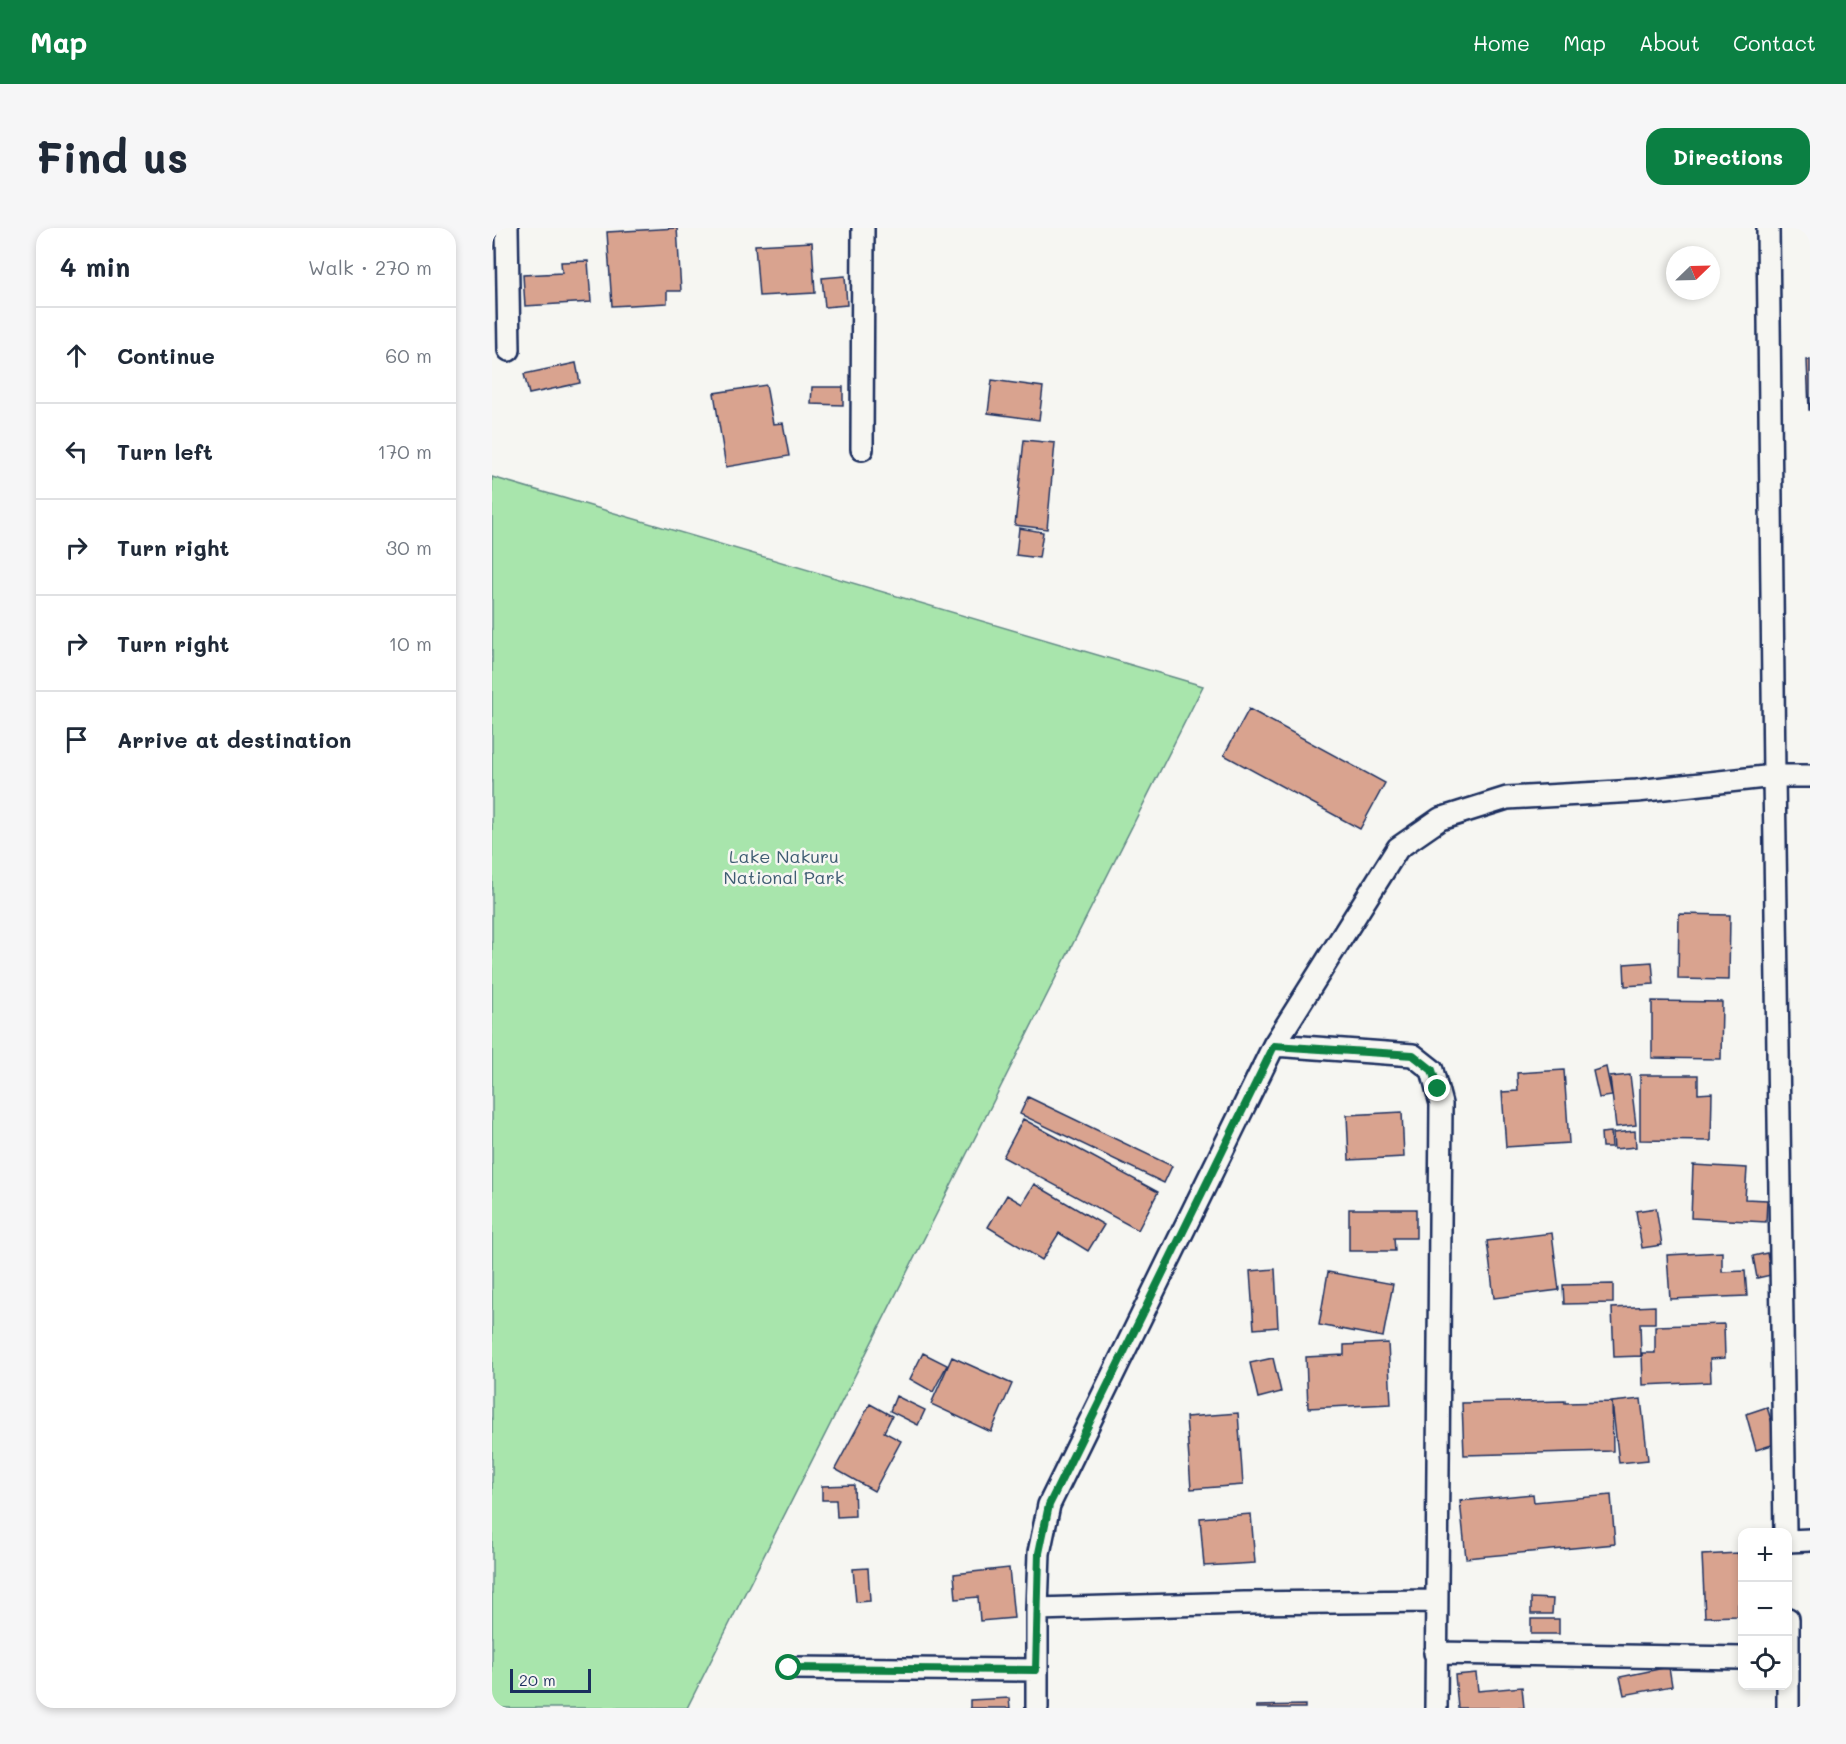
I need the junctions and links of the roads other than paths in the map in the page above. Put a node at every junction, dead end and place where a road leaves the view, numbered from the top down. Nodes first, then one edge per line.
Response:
1 (507, 228) edge
2 (863, 228) edge
3 (1768, 228) edge
4 (509, 350) dead end
5 (862, 449) dead end
6 (1774, 776) junction
7 (1810, 776) edge
8 (1274, 1046) junction
9 (1785, 1528) edge
10 (1810, 1540) edge
11 (1792, 1541) edge
12 (1436, 1601) junction
13 (1037, 1609) junction
14 (1435, 1653) junction
15 (1738, 1658) edge
16 (789, 1668) dead end
17 (1036, 1670) junction
18 (1788, 1690) edge
19 (1037, 1708) edge
20 (1436, 1708) edge
21 (1788, 1708) edge

1 - 4 street
2 - 5 street
3 - 6 street
6 - 7 street
6 - 8 street
6 - 9 street
8 - 12 street
8 - 13 street
10 - 11 street
12 - 13 street
12 - 14 street
13 - 17 street
14 - 15 street
14 - 20 street
16 - 17 street
17 - 19 street
18 - 21 street

